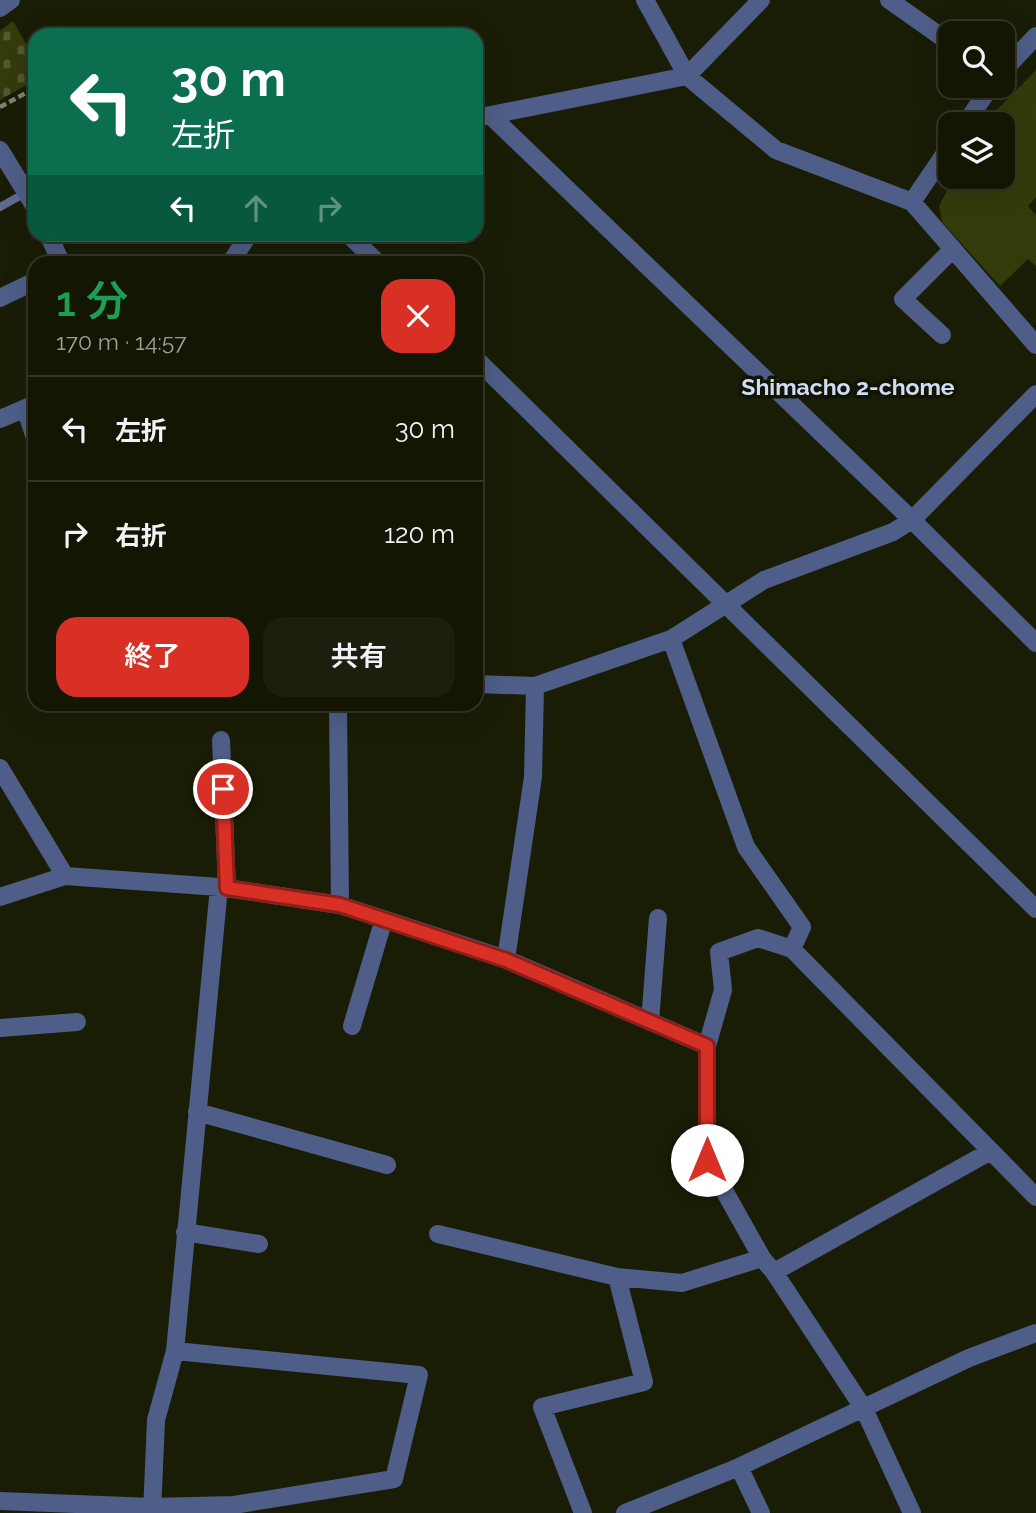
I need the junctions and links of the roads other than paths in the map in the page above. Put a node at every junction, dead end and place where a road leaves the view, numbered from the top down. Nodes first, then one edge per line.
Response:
1 (11, 0) edge
2 (645, 0) edge
3 (761, 0) edge
4 (889, 0) edge
5 (0, 8) edge
6 (938, 35) edge
7 (1036, 36) edge
8 (1015, 58) edge
9 (687, 76) junction
10 (484, 117) edge
11 (0, 150) edge
12 (938, 164) edge
13 (28, 192) edge
14 (912, 202) junction
15 (356, 242) edge
16 (953, 249) junction
17 (371, 256) edge
18 (28, 284) edge
19 (0, 298) edge
20 (942, 335) dead end
21 (1036, 345) edge
22 (483, 366) edge
23 (1036, 394) edge
24 (28, 407) edge
25 (0, 419) edge
26 (912, 520) junction
27 (727, 603) junction
28 (671, 639) junction
29 (1036, 643) edge
30 (483, 684) edge
31 (535, 686) junction
32 (338, 711) edge
33 (221, 740) dead end
34 (0, 768) edge
35 (65, 876) junction
36 (223, 887) junction
37 (0, 897) edge
38 (340, 905) junction
39 (1036, 909) edge
40 (658, 918) dead end
41 (384, 919) junction
42 (792, 949) junction
43 (506, 960) junction
44 (77, 1021) dead end
45 (650, 1022) junction
46 (352, 1026) dead end
47 (0, 1028) edge
48 (707, 1046) junction
49 (197, 1112) junction
50 (991, 1151) junction
51 (387, 1165) dead end
52 (1036, 1196) edge
53 (185, 1232) junction
54 (438, 1234) dead end
55 (259, 1244) dead end
56 (762, 1258) junction
57 (775, 1272) junction
58 (617, 1277) junction
59 (1036, 1333) edge
60 (175, 1351) junction
61 (864, 1409) junction
62 (739, 1466) junction
63 (0, 1502) edge
64 (152, 1510) edge
65 (583, 1513) edge
66 (625, 1513) edge
67 (761, 1513) edge
68 (912, 1513) edge

1 - 5 street
2 - 9 street
3 - 9 street
4 - 6 street
7 - 8 street
9 - 10 street
9 - 14 street
10 - 26 street
11 - 13 street
12 - 14 street
14 - 16 street
15 - 17 street
16 - 20 street
16 - 21 street
18 - 19 street
22 - 27 street
23 - 26 street
24 - 25 street
26 - 27 street
26 - 29 street
27 - 28 street
27 - 39 street
28 - 31 street
28 - 42 street
30 - 31 street
31 - 43 street
32 - 38 street
33 - 36 street
34 - 35 street
35 - 36 street
35 - 37 street
36 - 38 street
36 - 49 street
38 - 41 street
40 - 45 street
41 - 43 street
41 - 46 street
42 - 48 street
42 - 50 street
43 - 45 street
44 - 47 street
45 - 48 street
48 - 56 street
49 - 51 street
49 - 53 street
50 - 52 street
50 - 57 street
53 - 55 street
53 - 60 street
54 - 58 street
56 - 57 street
56 - 58 street
57 - 61 street
58 - 65 street
59 - 61 street
60 - 64 street
60 - 64 street
61 - 62 street
61 - 68 street
62 - 66 street
62 - 67 street
63 - 64 street

